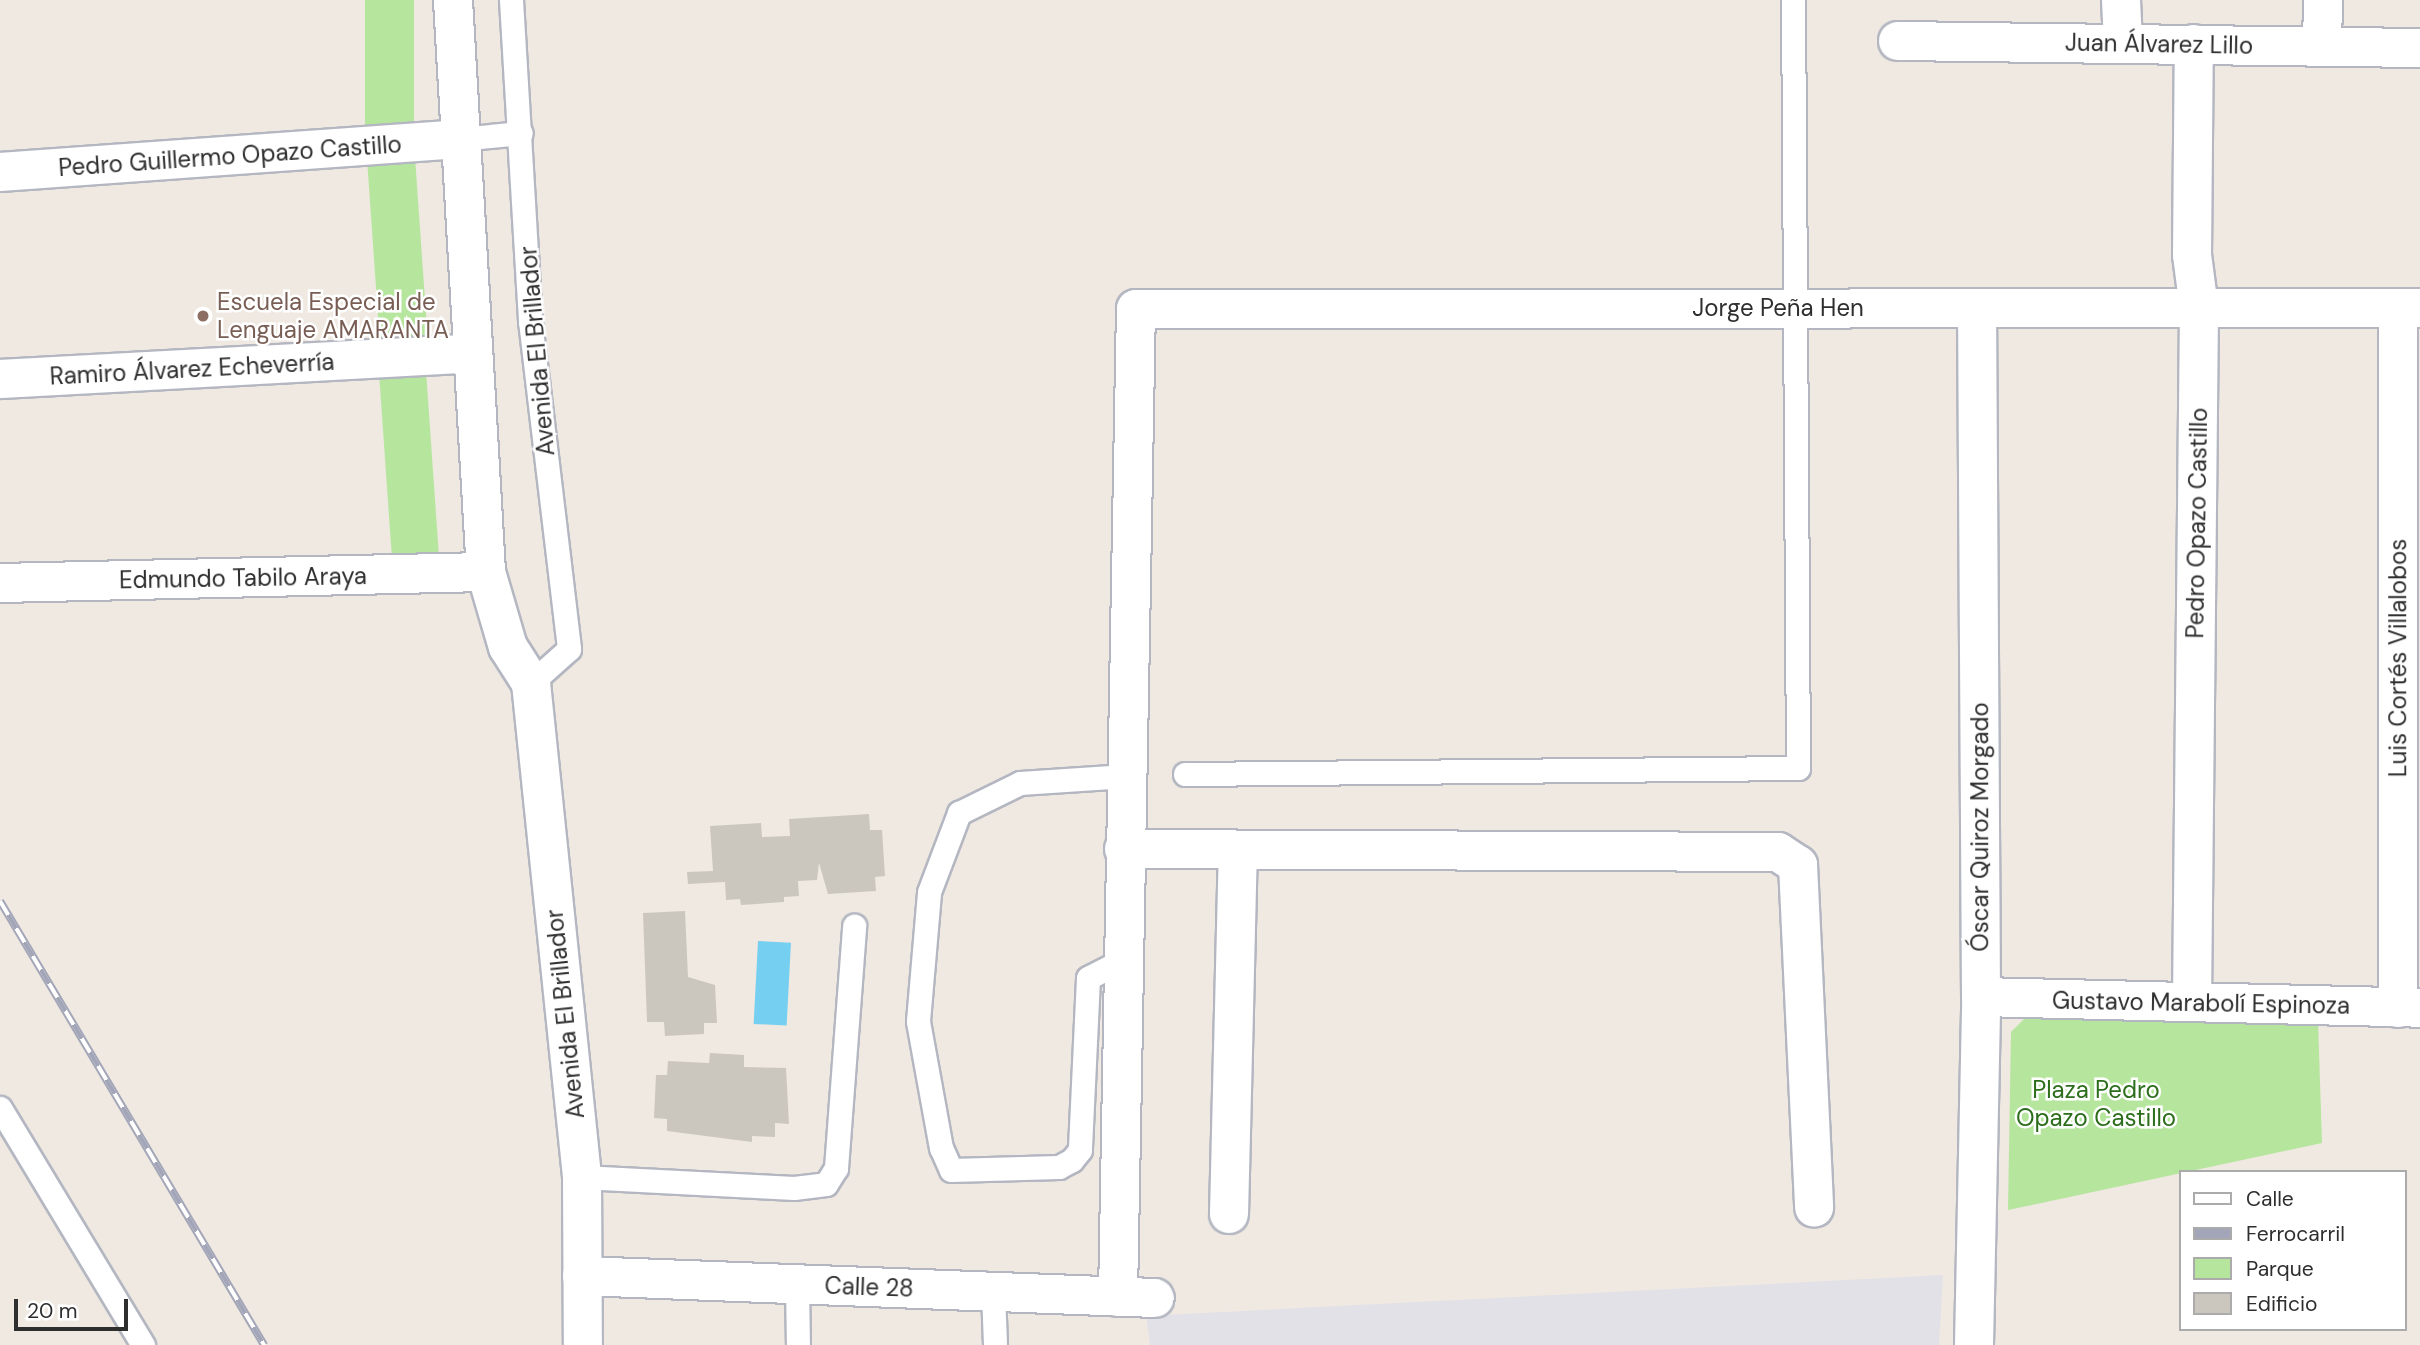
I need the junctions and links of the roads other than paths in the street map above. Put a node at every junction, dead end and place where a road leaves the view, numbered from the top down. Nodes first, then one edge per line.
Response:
1 (453, 0) edge
2 (511, 0) edge
3 (1793, 0) edge
4 (2121, 0) edge
5 (2323, 0) edge
6 (1898, 41) dead end
7 (2123, 43) junction
8 (2194, 44) junction
9 (2322, 45) junction
10 (2420, 48) edge
11 (521, 133) junction
12 (459, 139) junction
13 (0, 172) edge
14 (1977, 308) junction
15 (2409, 308) edge
16 (1796, 309) junction
17 (2199, 309) junction
18 (468, 354) junction
19 (0, 379) edge
20 (486, 572) junction
21 (0, 583) edge
22 (531, 683) junction
23 (1185, 774) dead end
24 (1126, 776) junction
25 (1124, 849) junction
26 (1238, 850) junction
27 (854, 926) dead end
28 (1123, 960) junction
29 (1981, 997) junction
30 (2192, 1002) junction
31 (2409, 1008) edge
32 (0, 1108) edge
33 (582, 1177) junction
34 (1814, 1208) dead end
35 (1229, 1214) dead end
36 (582, 1276) junction
37 (797, 1284) junction
38 (993, 1292) junction
39 (1118, 1297) junction
40 (1155, 1298) dead end
41 (143, 1345) edge
42 (583, 1345) edge
43 (798, 1345) edge
44 (996, 1345) edge
45 (1974, 1345) edge

1 - 12 street, Avenida El Brillador
2 - 11 lane, Avenida El Brillador
3 - 16 lane
4 - 7 street
5 - 9 street
6 - 7 street, Juan Álvarez Lillo
7 - 8 street, Juan Álvarez Lillo
8 - 9 street, Juan Álvarez Lillo
8 - 17 street, Pedro Opazo Castillo
9 - 10 street, Juan Álvarez Lillo
11 - 12 lane
11 - 22 lane, Avenida El Brillador
12 - 13 street, Pedro Guillermo Opazo Castillo
12 - 18 street, Avenida El Brillador
14 - 16 street, Jorge Peña Hen
14 - 17 street, Jorge Peña Hen
14 - 29 street, Óscar Quiroz Morgado
15 - 17 street, Jorge Peña Hen
15 - 31 street, Luis Cortés Villalobos
16 - 23 lane
16 - 24 street, Jorge Peña Hen
17 - 30 street, Pedro Opazo Castillo
18 - 19 street, Ramiro Álvarez Echeverría
18 - 20 street, Avenida El Brillador
20 - 21 street, Edmundo Tabilo Araya
20 - 22 street, Avenida El Brillador
22 - 33 street, Avenida El Brillador
24 - 25 street
24 - 28 lane
25 - 26 street
25 - 28 street
26 - 34 street
26 - 35 street
27 - 33 lane
28 - 39 street
29 - 30 street, Gustavo Marabolí Espinoza
29 - 45 street, Óscar Quiroz Morgado
30 - 31 street, Gustavo Marabolí Espinoza
32 - 41 lane
33 - 36 street, Avenida El Brillador
36 - 37 street, Calle 28
36 - 42 street, Avenida El Brillador
37 - 38 street, Calle 28
37 - 43 lane
38 - 39 street, Calle 28
38 - 44 lane
39 - 40 street, Calle 28

